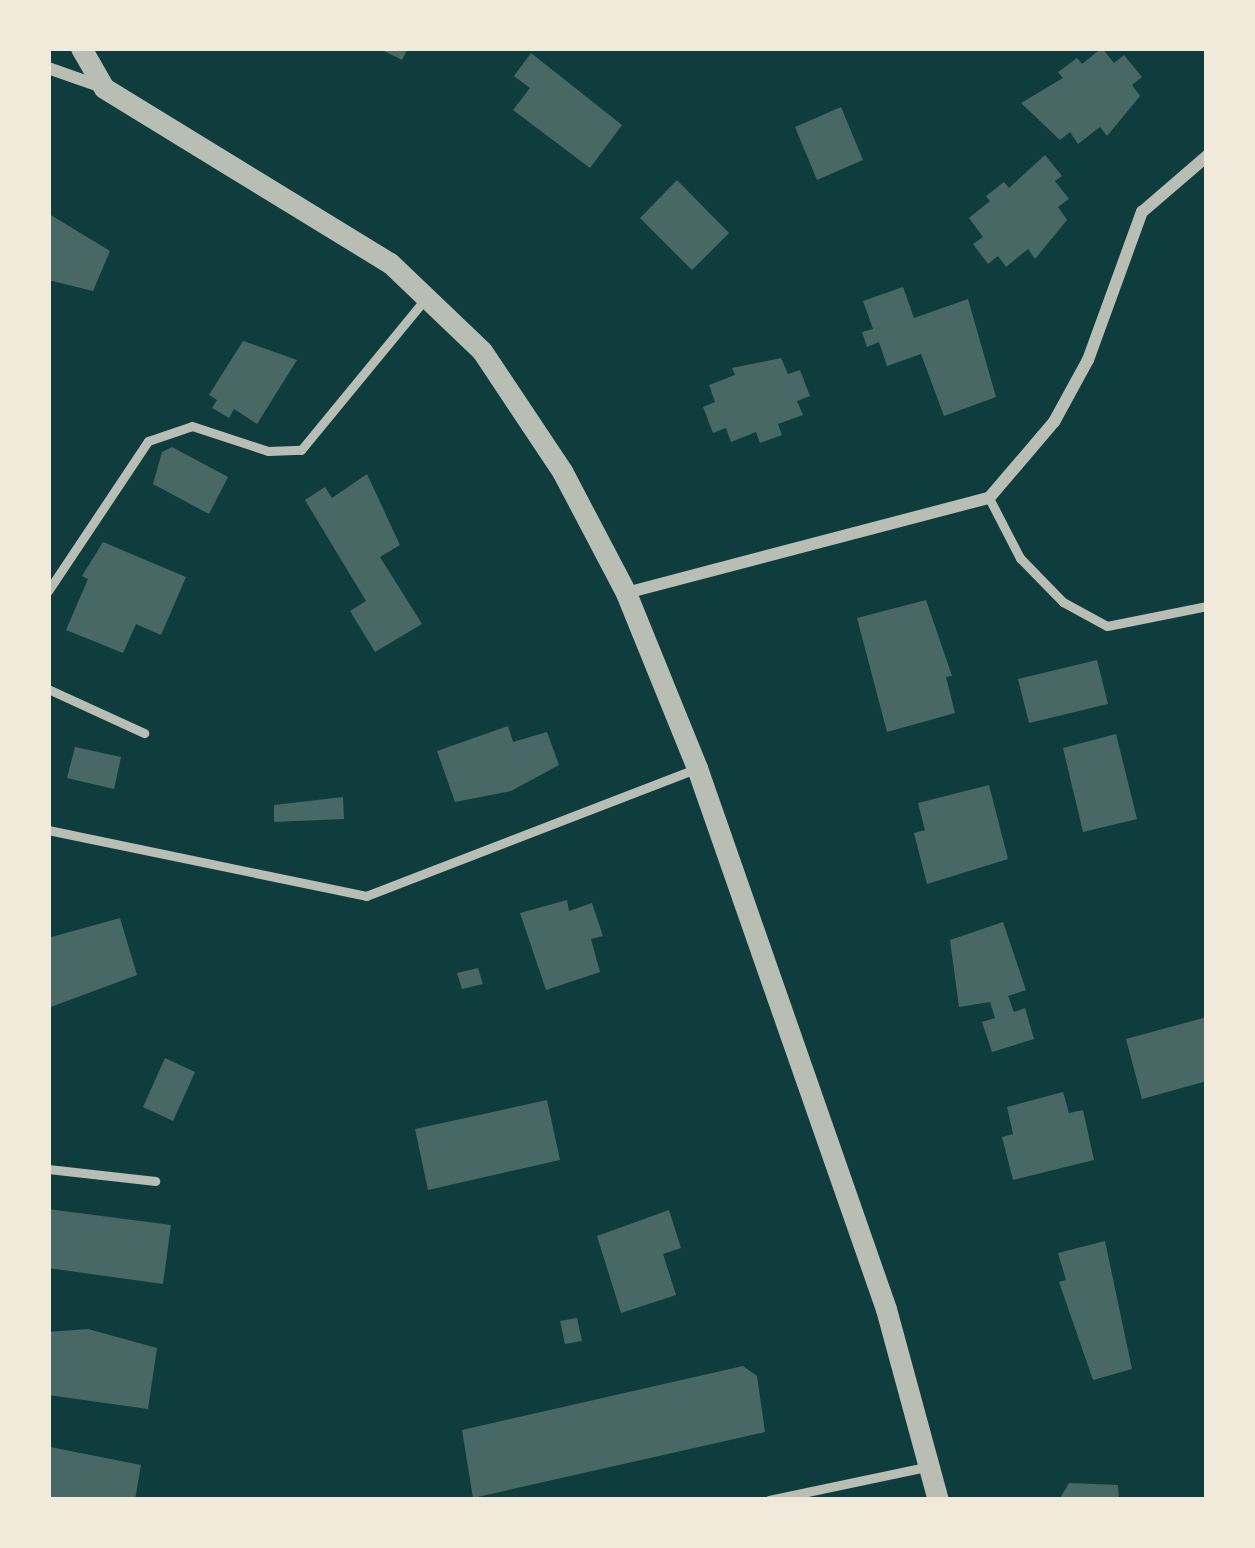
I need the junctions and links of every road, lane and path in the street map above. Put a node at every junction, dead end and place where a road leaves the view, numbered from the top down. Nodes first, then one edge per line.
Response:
1 (81, 48) edge
2 (48, 68) edge
3 (104, 88) junction
4 (1207, 156) edge
5 (426, 298) junction
6 (988, 498) junction
7 (48, 591) edge
8 (626, 593) junction
9 (1207, 606) edge
10 (48, 689) edge
11 (144, 734) dead end
12 (697, 768) junction
13 (48, 830) edge
14 (48, 1169) edge
15 (154, 1181) dead end
16 (930, 1466) junction
17 (769, 1500) edge
18 (938, 1500) edge

1 - 3 street
2 - 3 street
3 - 5 street
4 - 6 street
5 - 7 lane
5 - 8 street
6 - 8 street
6 - 9 lane
8 - 12 street
10 - 11 lane
12 - 13 lane
12 - 16 street
14 - 15 lane
16 - 17 lane
16 - 18 street

